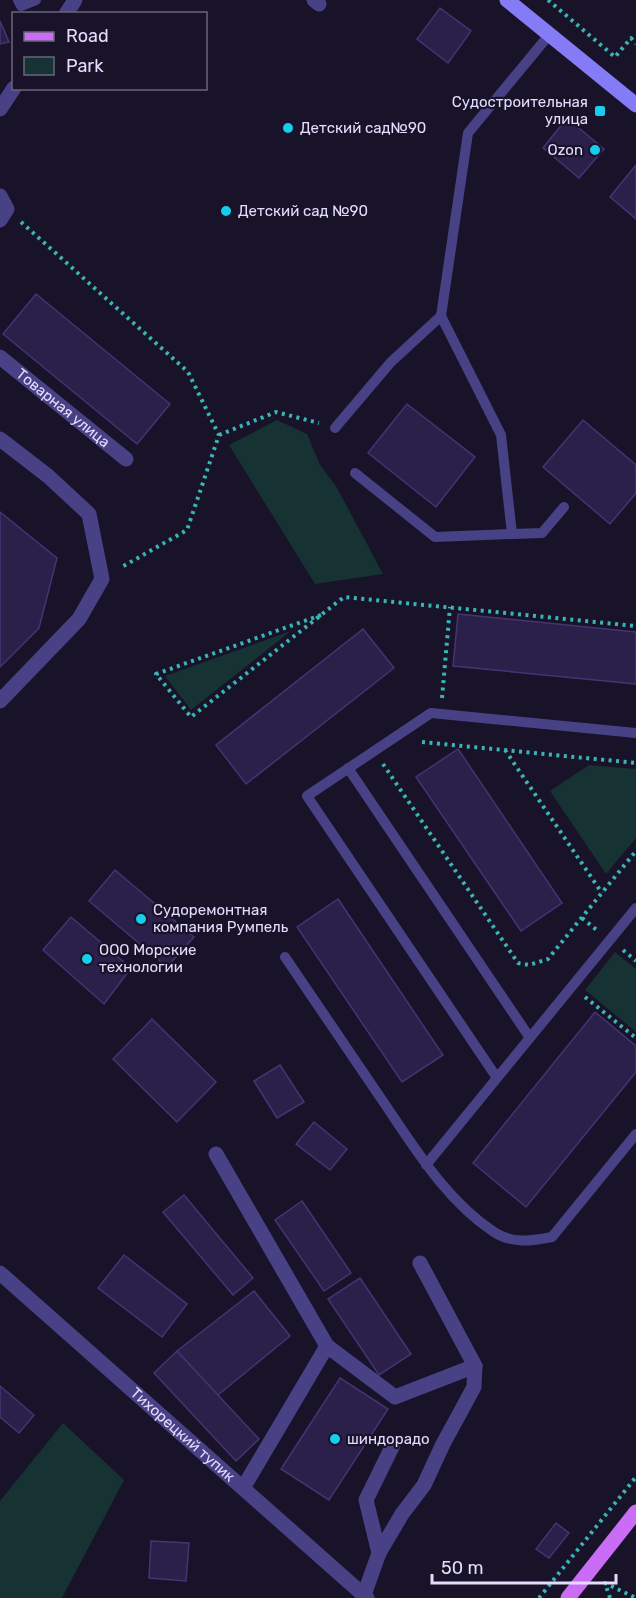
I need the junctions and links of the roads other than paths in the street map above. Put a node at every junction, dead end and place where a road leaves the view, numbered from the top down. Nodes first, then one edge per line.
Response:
1 (18, 0) edge
2 (36, 0) edge
3 (507, 0) edge
4 (549, 35) junction
5 (13, 90) edge
6 (636, 105) edge
7 (0, 109) edge
8 (441, 316) junction
9 (0, 357) edge
10 (335, 428) road end
11 (0, 439) edge
12 (126, 459) dead end
13 (356, 473) dead end
14 (564, 507) dead end
15 (512, 534) junction
16 (0, 701) edge
17 (636, 733) edge
18 (348, 768) junction
19 (636, 908) edge
20 (285, 957) dead end
21 (530, 1038) junction
22 (497, 1078) junction
23 (636, 1134) edge
24 (216, 1154) dead end
25 (426, 1166) junction
26 (420, 1263) dead end
27 (0, 1273) edge
28 (327, 1346) junction
29 (475, 1366) junction
30 (393, 1445) dead end
31 (243, 1488) junction
32 (636, 1512) edge
33 (379, 1553) junction
34 (365, 1597) edge
35 (567, 1598) edge

1 - 2 lane
3 - 4 main road
4 - 6 main road
4 - 8 lane
5 - 7 street
8 - 10 lane
8 - 15 lane
9 - 12 street, Товарная улица
11 - 16 street
13 - 15 lane
14 - 15 lane
17 - 18 lane
18 - 21 lane
18 - 22 lane
19 - 21 lane
20 - 25 lane
21 - 22 lane
22 - 25 lane
23 - 25 lane
24 - 28 street
26 - 29 street
27 - 31 street, Тихорецкий тупик
28 - 29 street
28 - 31 street
29 - 33 street
30 - 33 street
31 - 34 street, Тихорецкий тупик
32 - 35 main road
33 - 34 street

